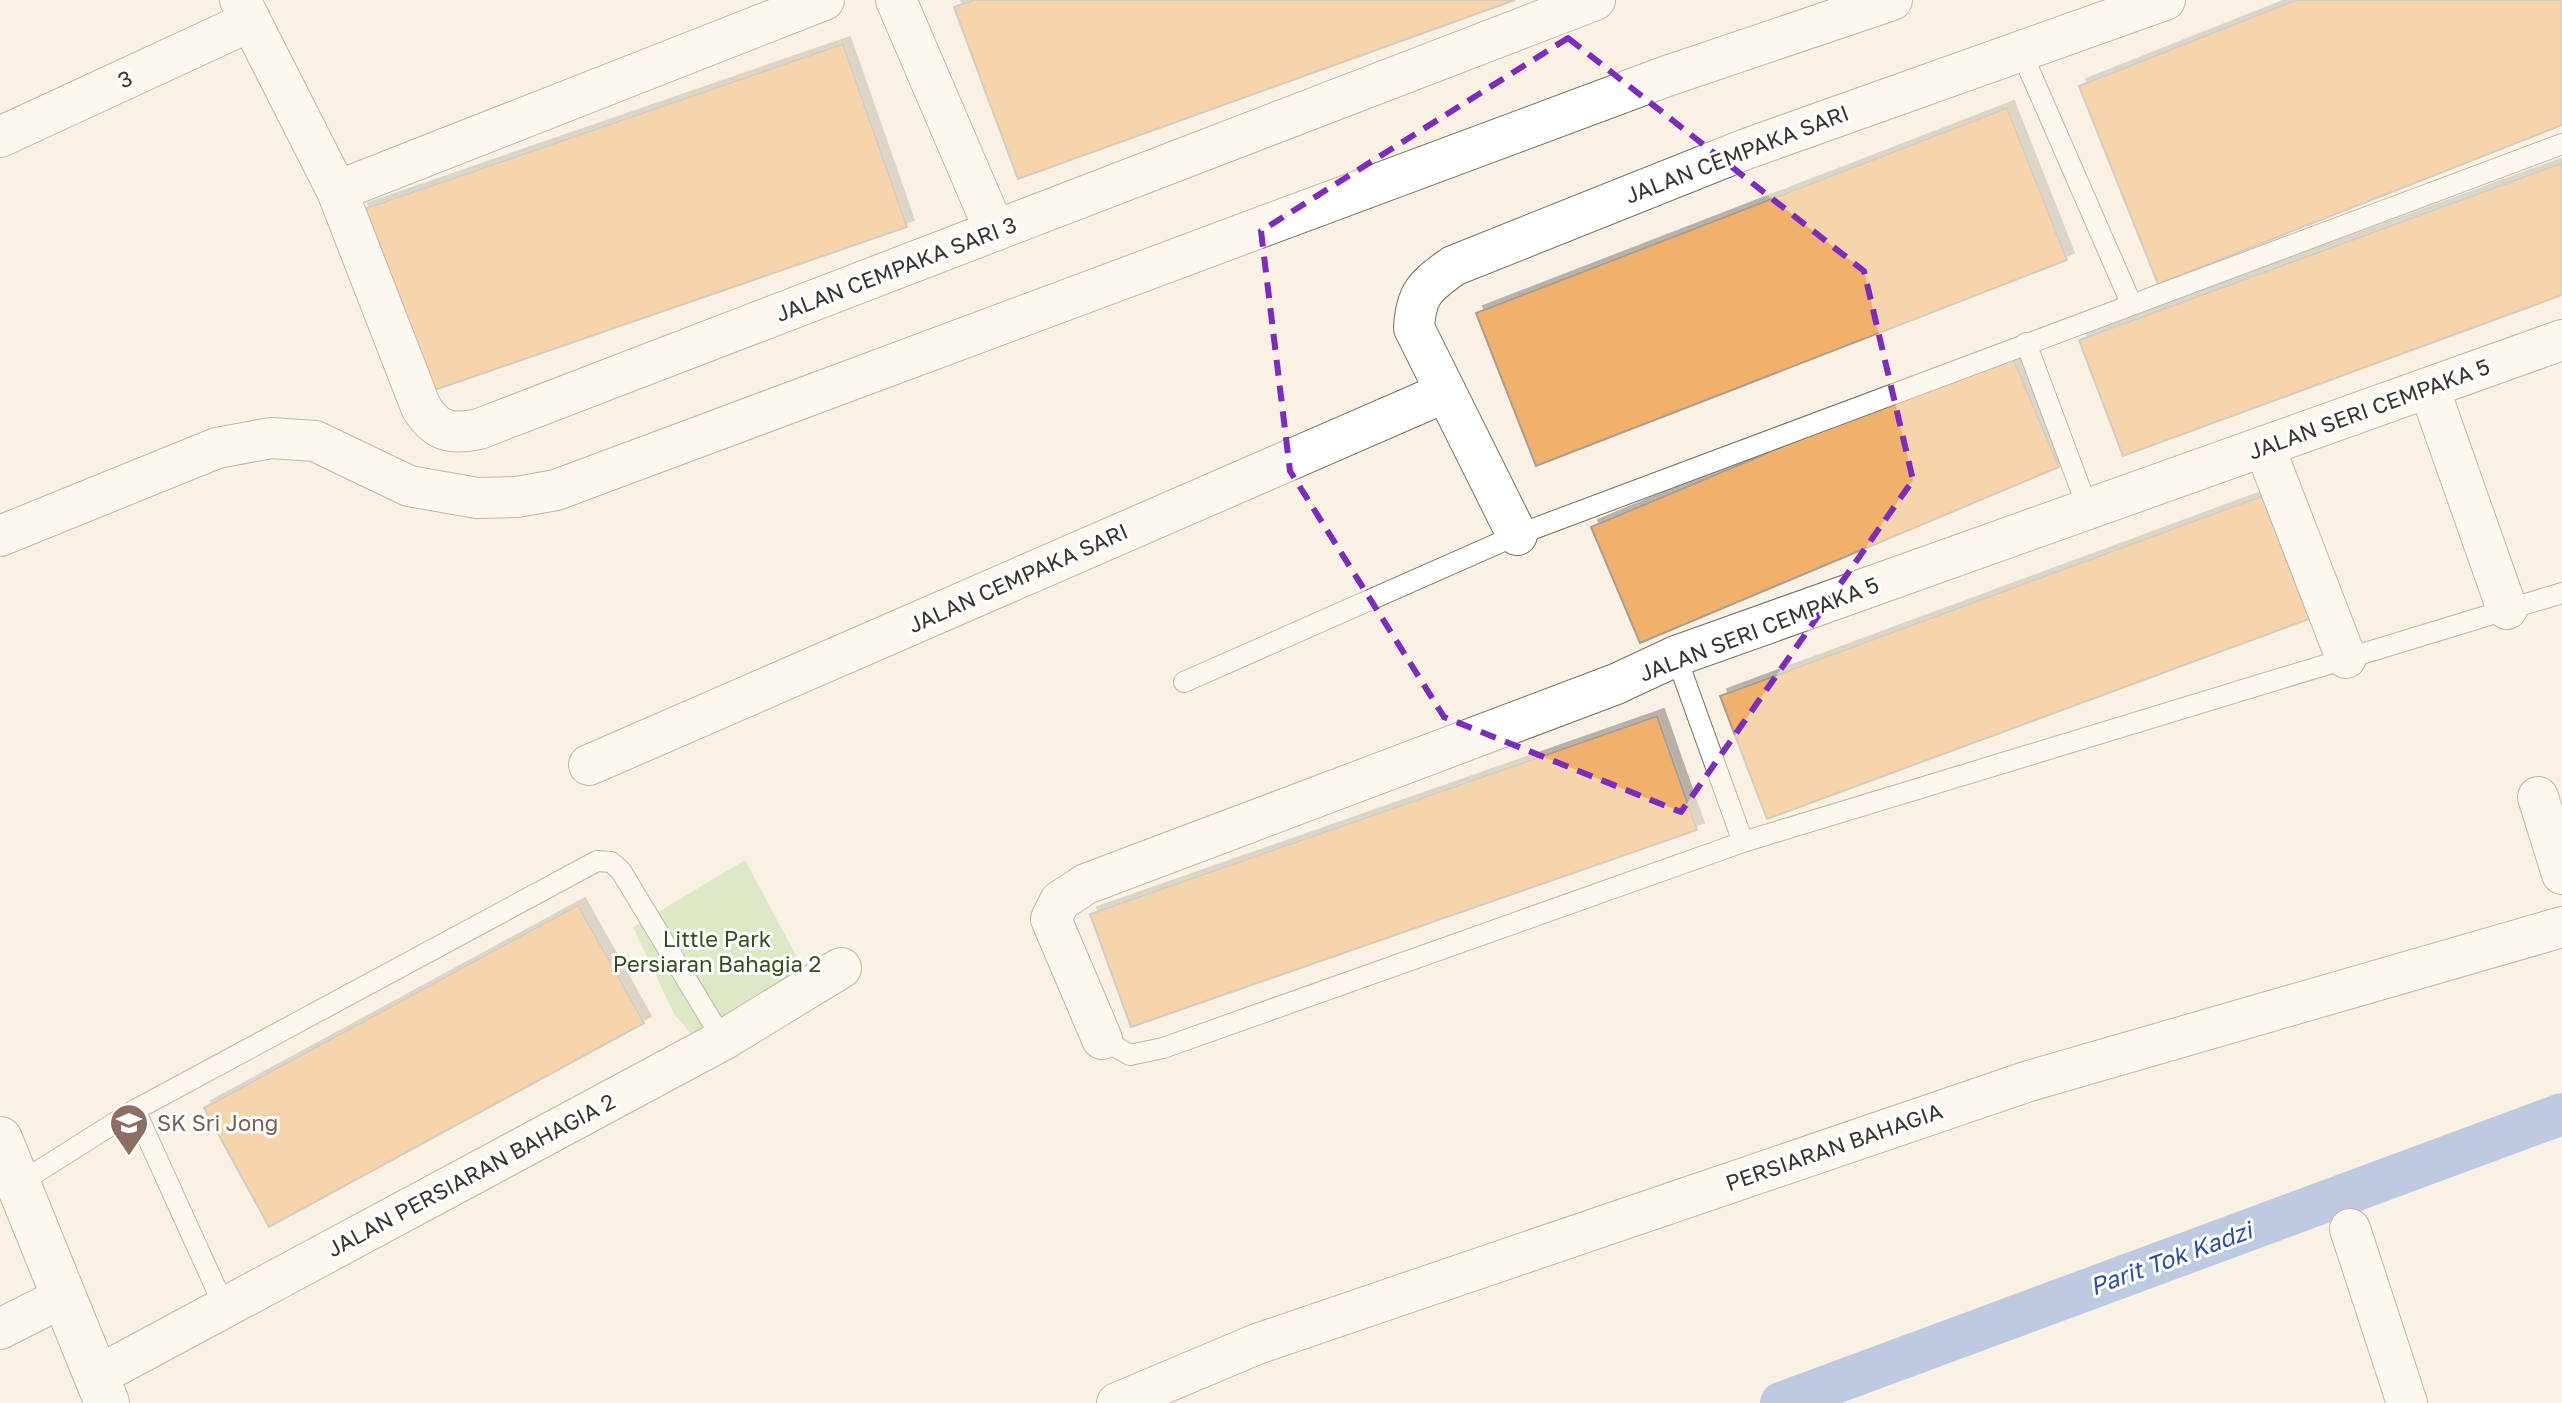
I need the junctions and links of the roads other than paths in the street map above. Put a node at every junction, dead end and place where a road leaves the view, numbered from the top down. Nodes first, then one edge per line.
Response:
1 (824, 0) edge
2 (896, 0) edge
3 (1595, 0) edge
4 (1892, 0) edge
5 (2165, 0) edge
6 (245, 11) edge
7 (2020, 49) junction
8 (0, 137) edge
9 (2562, 144) edge
10 (337, 191) junction
11 (995, 231) junction
12 (2131, 303) junction
13 (2562, 340) edge
14 (2026, 343) junction
15 (2429, 388) junction
16 (1446, 392) junction
17 (2264, 446) junction
18 (2088, 509) junction
19 (1517, 535) junction
20 (0, 536) edge
21 (2562, 593) edge
22 (2507, 609) junction
23 (1676, 656) junction
24 (2346, 658) junction
25 (1184, 682) dead end
26 (589, 765) dead end
27 (2538, 797) dead end
28 (1743, 842) junction
29 (2562, 874) edge
30 (2562, 927) edge
31 (841, 968) dead end
32 (1102, 1039) joint
33 (723, 1040) junction
34 (135, 1110) junction
35 (0, 1139) edge
36 (18, 1184) junction
37 (2350, 1229) dead end
38 (65, 1296) junction
39 (224, 1306) junction
40 (0, 1329) edge
41 (118, 1372) edge
42 (1117, 1403) edge
43 (2407, 1403) edge

1 - 10 street
2 - 11 street
3 - 11 street, JALAN CEMPAKA SARI 3
4 - 20 street
5 - 7 street, JALAN CEMPAKA SARI
6 - 8 street, 3
6 - 10 street, JALAN CEMPAKA SARI 3
7 - 12 lane
7 - 16 street, JALAN CEMPAKA SARI
9 - 12 lane
10 - 11 street, JALAN CEMPAKA SARI 3
12 - 14 lane
13 - 15 street, JALAN SERI CEMPAKA 5
14 - 18 lane
14 - 19 lane
15 - 17 street, JALAN SERI CEMPAKA 5
15 - 22 street
16 - 19 street, JALAN CEMPAKA SARI
16 - 26 street, JALAN CEMPAKA SARI
17 - 18 street, JALAN SERI CEMPAKA 5
17 - 24 street
18 - 23 street, JALAN SERI CEMPAKA 5
19 - 25 lane
21 - 22 lane
22 - 24 lane
23 - 28 lane
23 - 32 street, JALAN SERI CEMPAKA 5
24 - 28 lane
27 - 29 street
28 - 32 lane
30 - 42 street, PERSIARAN BAHAGIA
31 - 33 street, JALAN PERSIARAN BAHAGIA 2
33 - 34 lane
33 - 39 street, JALAN PERSIARAN BAHAGIA 2
34 - 36 lane
34 - 39 lane
35 - 36 main road
36 - 38 main road
37 - 43 street
38 - 40 street
38 - 41 main road
39 - 41 street, JALAN PERSIARAN BAHAGIA 2

